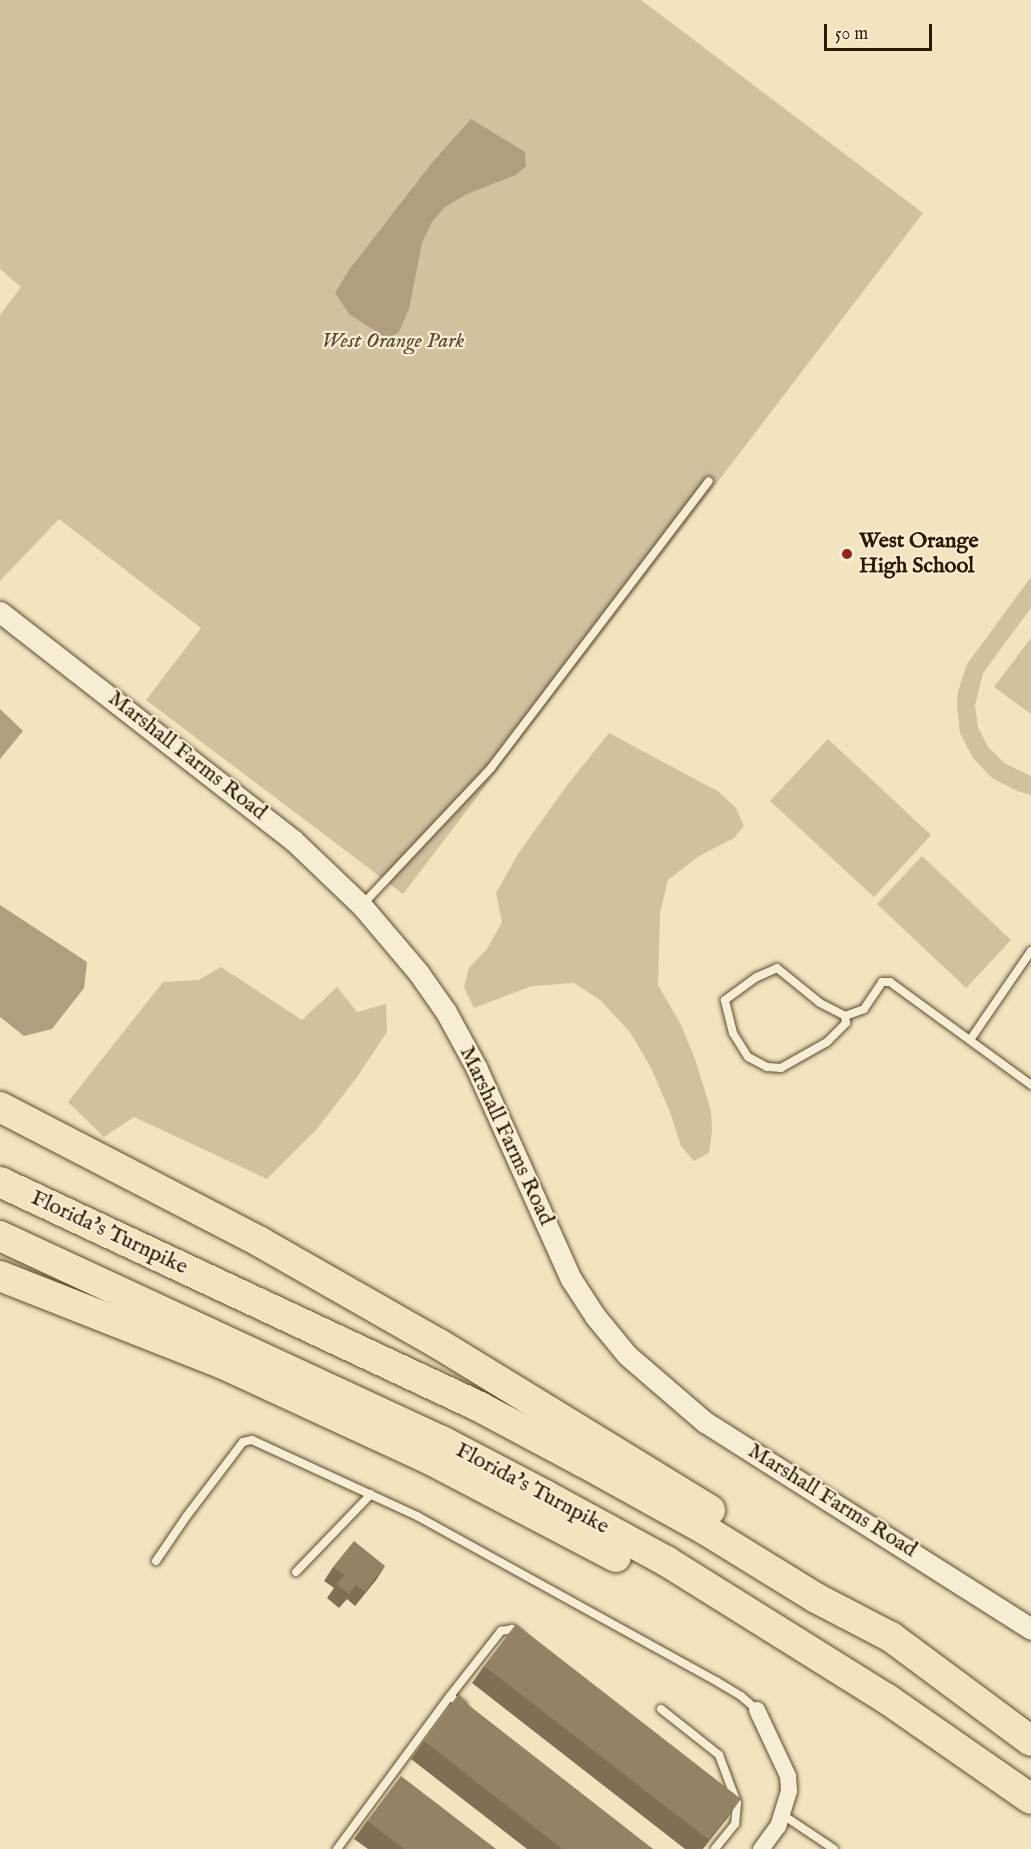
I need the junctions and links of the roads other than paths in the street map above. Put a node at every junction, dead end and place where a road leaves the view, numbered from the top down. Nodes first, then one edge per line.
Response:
1 (709, 481) dead end
2 (0, 612) edge
3 (362, 906) junction
4 (1031, 951) edge
5 (845, 1016) junction
6 (970, 1040) junction
7 (1031, 1085) edge
8 (0, 1101) edge
9 (0, 1107) edge
10 (76, 1147) junction
11 (0, 1182) edge
12 (0, 1236) edge
13 (0, 1275) edge
14 (371, 1494) junction
15 (156, 1561) dead end
16 (296, 1572) dead end
17 (1031, 1629) edge
18 (891, 1637) junction
19 (530, 1642) edge
20 (450, 1696) junction
21 (887, 1699) junction
22 (661, 1709) dead end
23 (469, 1710) edge
24 (758, 1710) joint
25 (1031, 1741) edge
26 (392, 1771) junction
27 (402, 1778) edge
28 (1031, 1800) edge
29 (783, 1815) junction
30 (828, 1847) edge
31 (337, 1849) edge
32 (715, 1849) edge
33 (761, 1849) edge

1 - 3 lane
2 - 3 street, Marshall Farms Road
3 - 17 street, Marshall Farms Road
4 - 6 lane
5 - 5 lane
5 - 6 lane
6 - 7 lane
8 - 10 highway
9 - 10 highway
10 - 18 highway
11 - 18 highway, Florida's Turnpike
12 - 21 highway, Florida's Turnpike
13 - 21 highway
14 - 15 lane
14 - 16 lane
14 - 24 lane
18 - 25 highway, Florida's Turnpike
19 - 20 lane
20 - 23 lane
20 - 26 lane
21 - 28 highway, Florida's Turnpike
22 - 32 lane
24 - 29 street
26 - 27 lane
26 - 31 lane
29 - 30 lane
29 - 33 street

